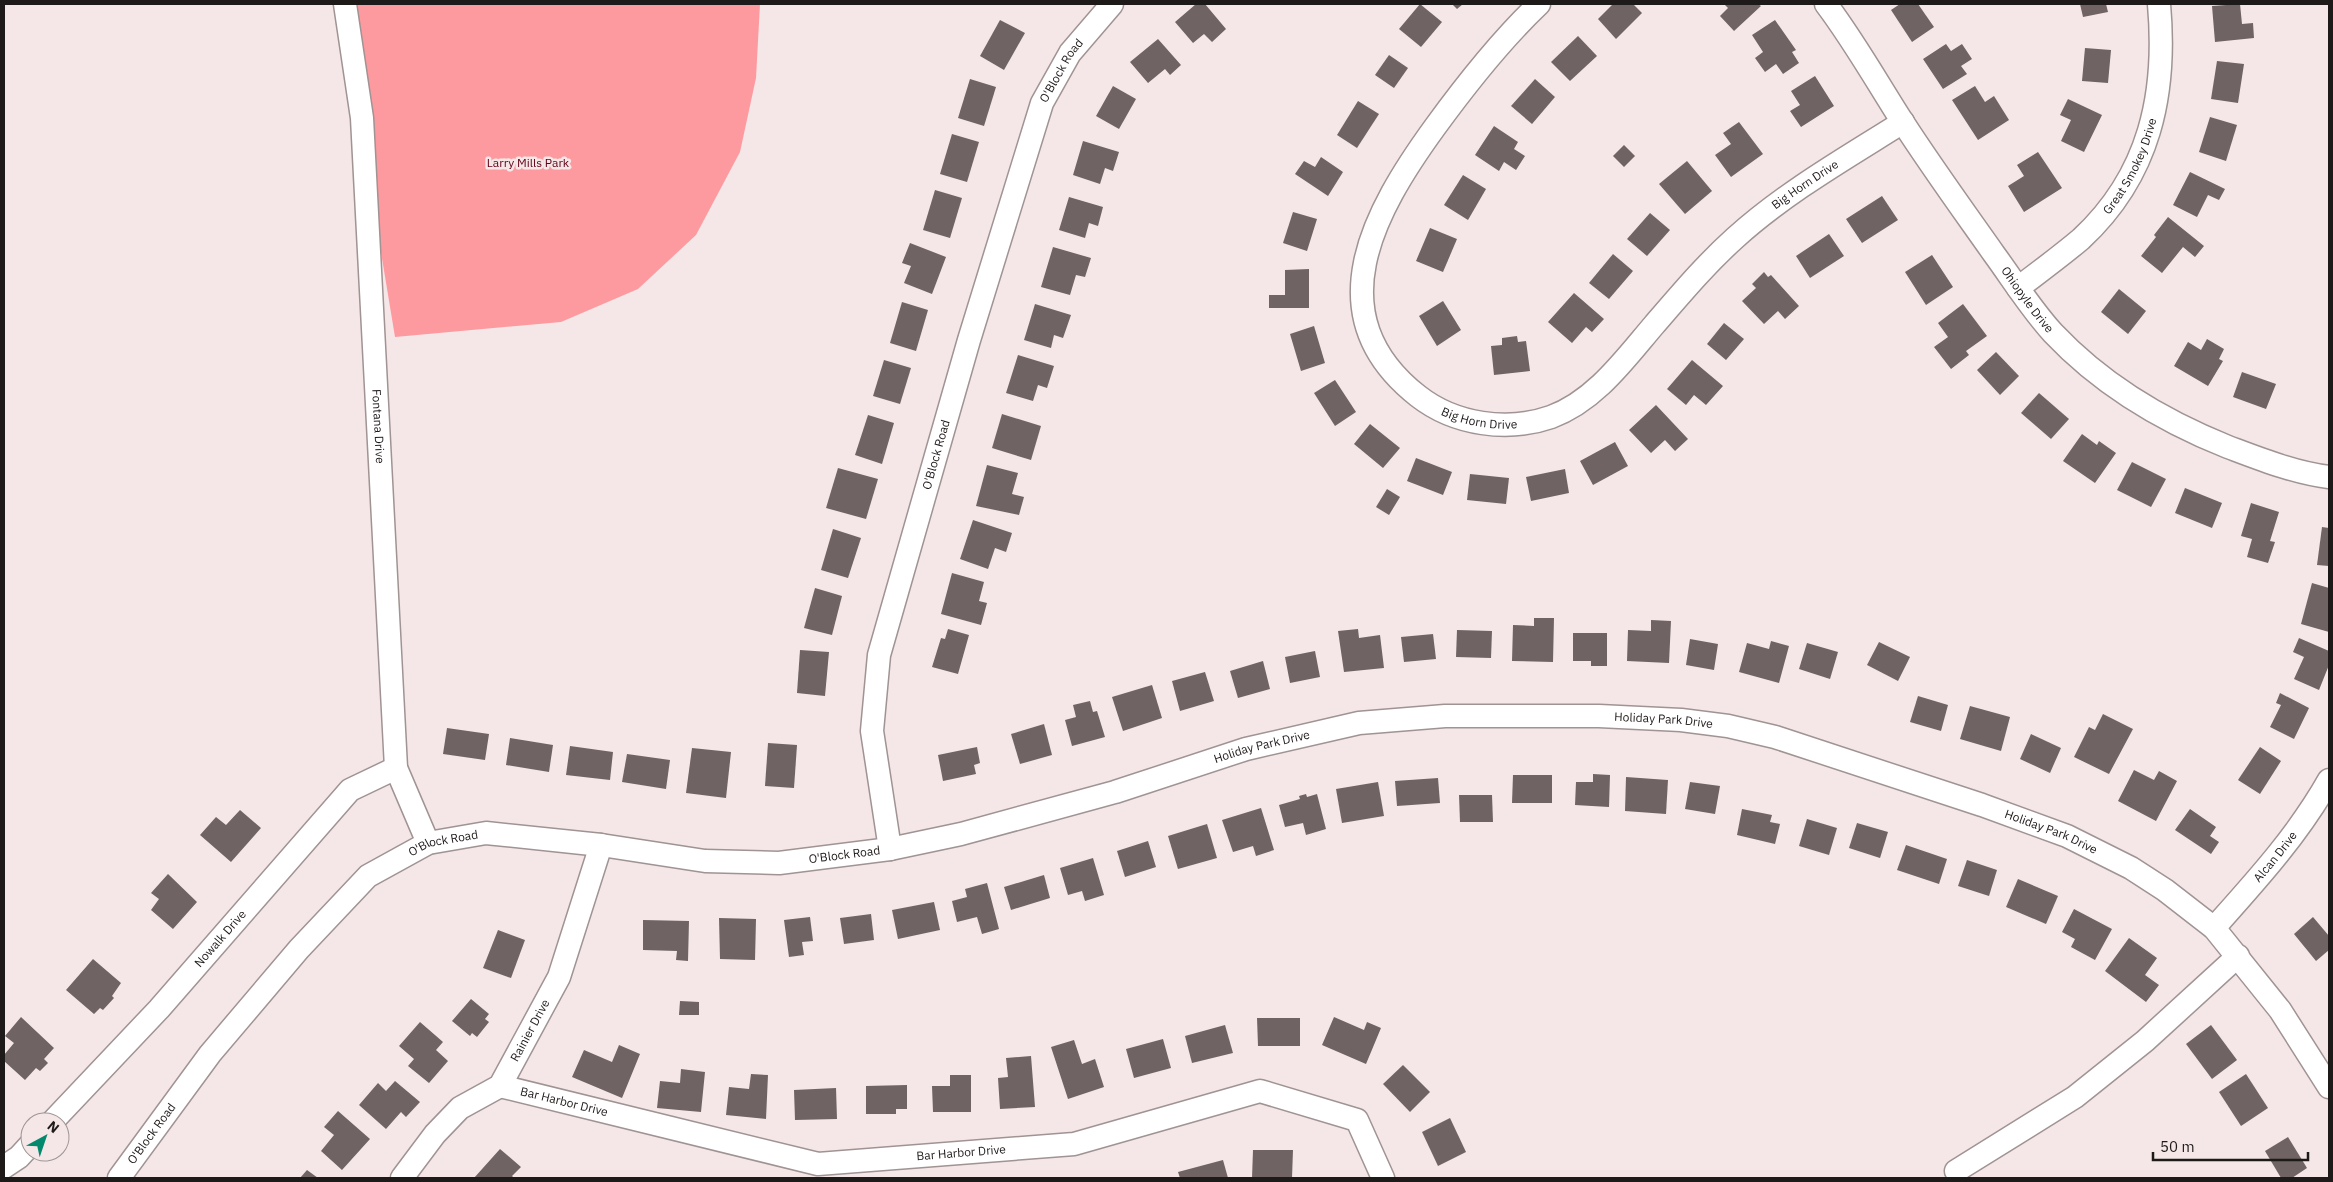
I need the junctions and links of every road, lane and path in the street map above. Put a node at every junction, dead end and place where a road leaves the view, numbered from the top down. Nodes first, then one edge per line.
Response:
1 (345, 4) edge
2 (1112, 4) edge
3 (1539, 4) edge
4 (1826, 4) edge
5 (2159, 4) edge
6 (1903, 122) junction
7 (2018, 288) junction
8 (2329, 477) edge
9 (396, 768) junction
10 (2329, 780) edge
11 (428, 843) junction
12 (601, 845) junction
13 (890, 849) junction
14 (2214, 928) junction
15 (2238, 956) junction
16 (500, 1086) junction
17 (2329, 1087) edge
18 (61, 1112) edge
19 (20, 1155) edge
20 (4, 1167) edge
21 (1956, 1171) dead end
22 (119, 1178) edge
23 (402, 1178) edge
24 (1383, 1178) edge

1 - 9 street, Fontana Drive
2 - 13 street, O'Block Road
3 - 6 street, Big Horn Drive
4 - 6 street, Ohiopyle Drive
5 - 7 street, Great Smokey Drive
6 - 7 street, Ohiopyle Drive
7 - 8 street, Ohiopyle Drive
9 - 11 street, Fontana Drive
9 - 18 street, Nowalk Drive
10 - 14 street, Alcan Drive
11 - 12 street, O'Block Road
11 - 22 street, O'Block Road
12 - 13 street, O'Block Road
12 - 16 street, Rainier Drive
13 - 14 street, Holiday Park Drive
14 - 15 street, Holiday Park Drive
15 - 17 street, Holiday Park Drive
15 - 21 street
16 - 23 street
16 - 24 street, Bar Harbor Drive
19 - 20 street

